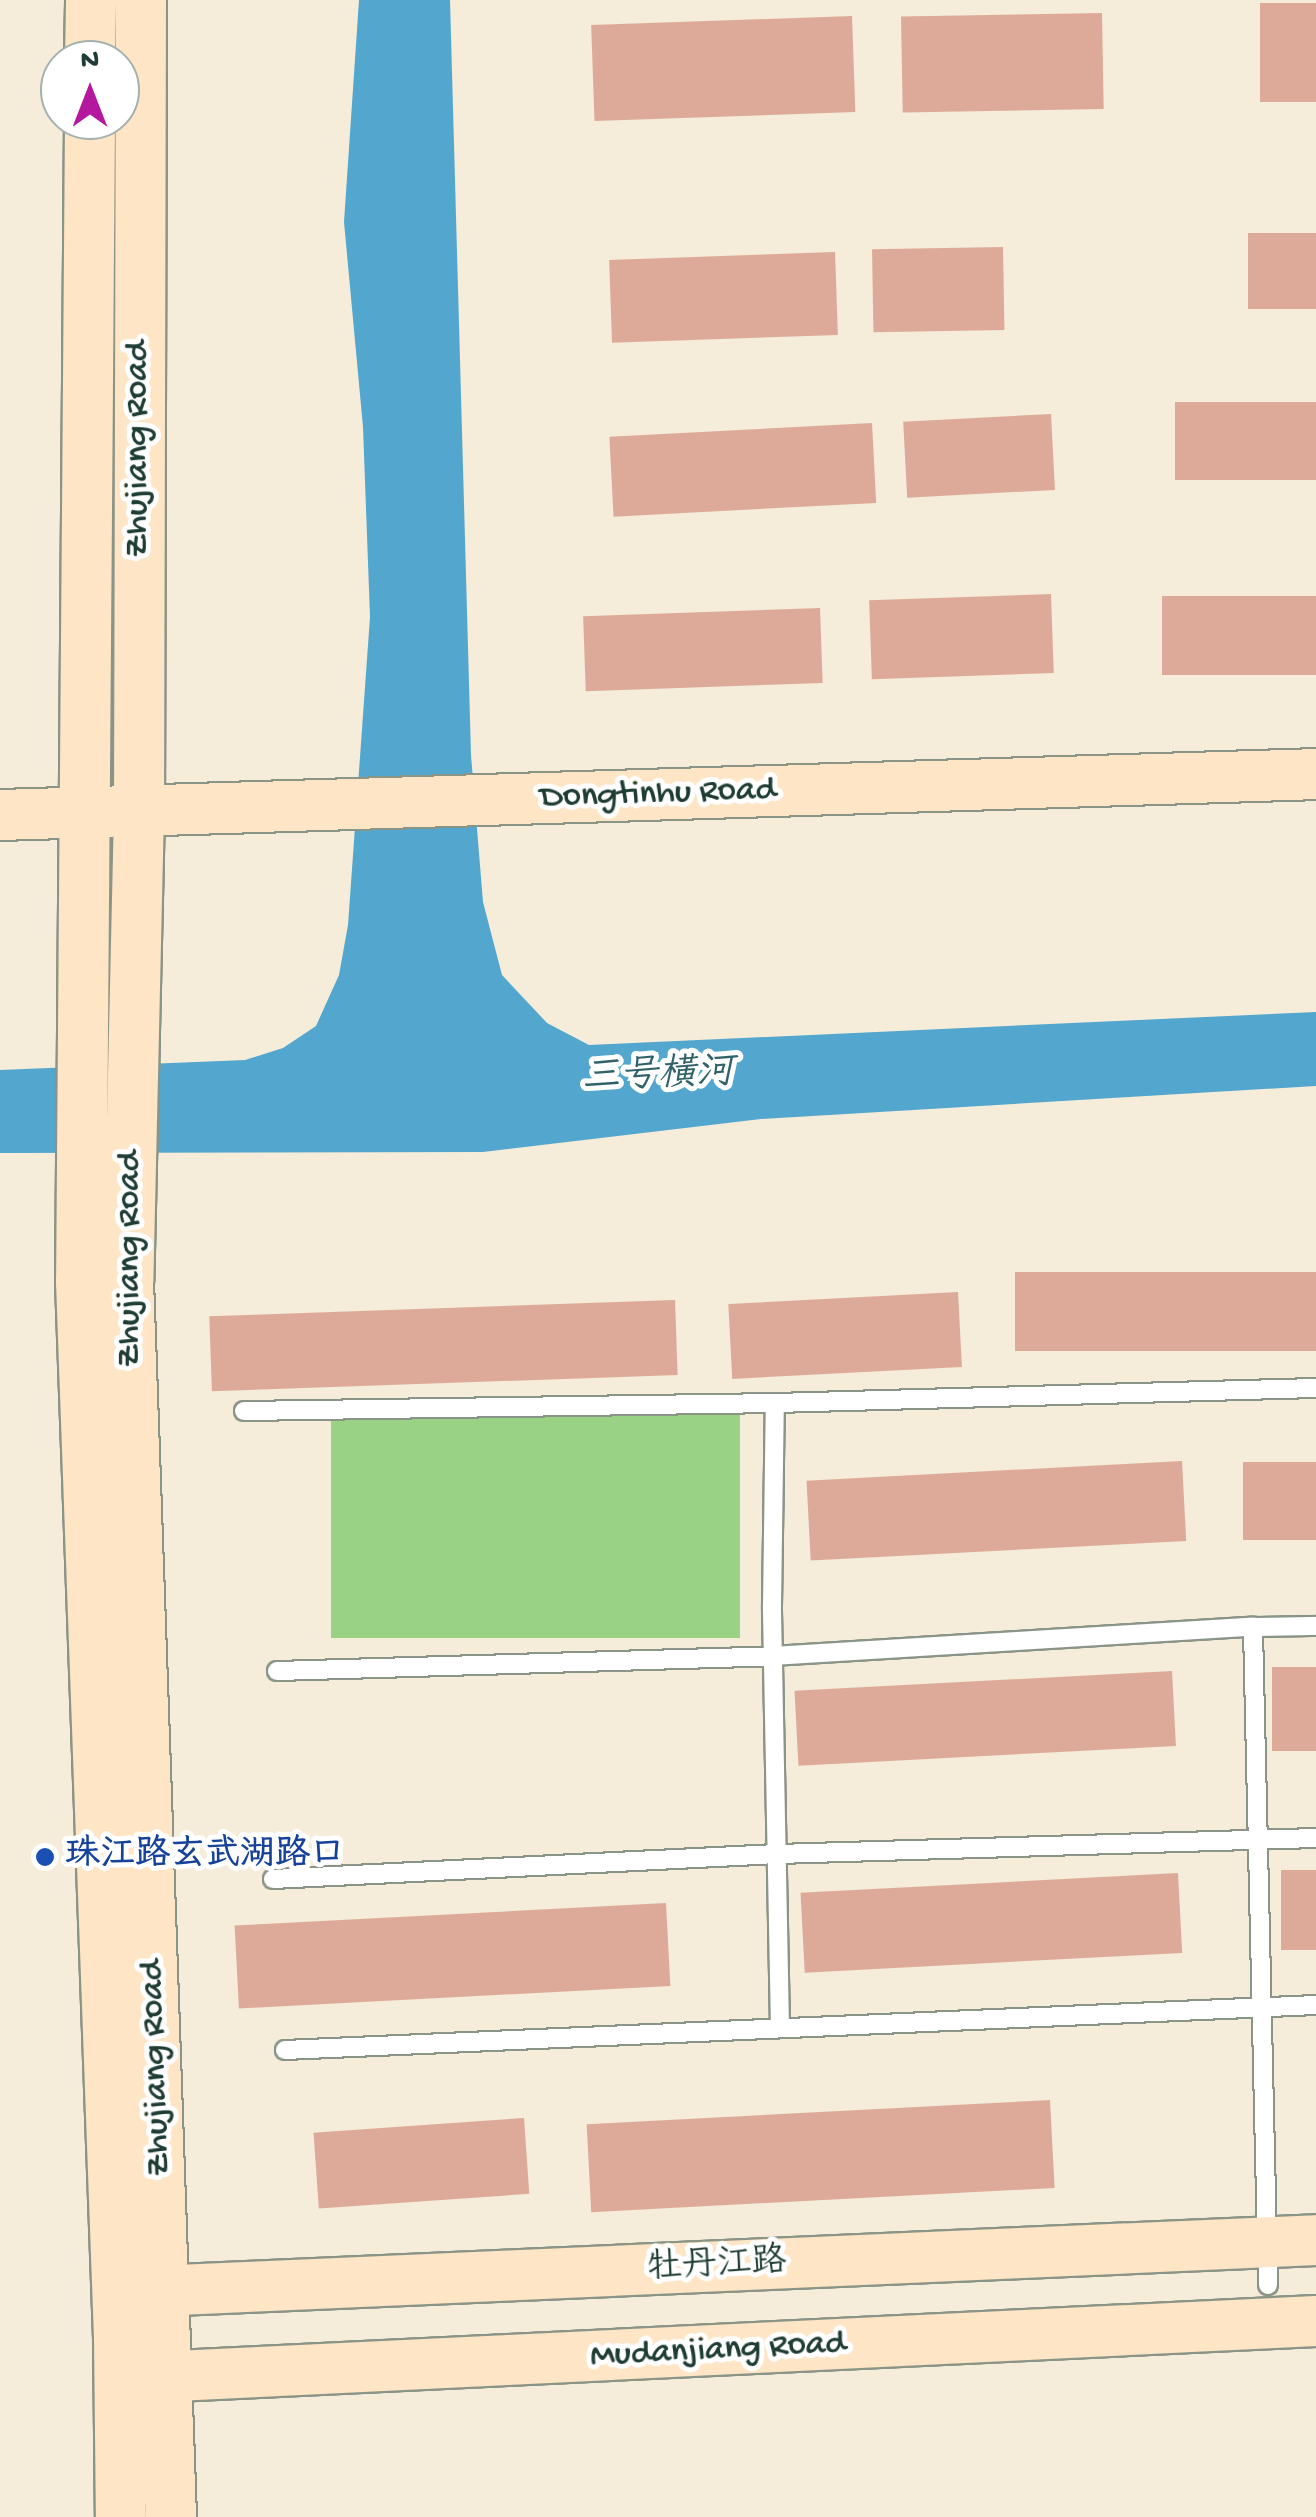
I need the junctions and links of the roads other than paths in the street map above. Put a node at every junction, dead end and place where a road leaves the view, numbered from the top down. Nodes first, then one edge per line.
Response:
1 (91, 0) edge
2 (140, 0) edge
3 (90, 40) edge
4 (90, 140) edge
5 (1316, 774) edge
6 (138, 810) junction
7 (84, 811) junction
8 (0, 815) edge
9 (106, 1198) junction
10 (1316, 1388) edge
11 (776, 1404) junction
12 (244, 1410) dead end
13 (1316, 1626) edge
14 (1253, 1627) junction
15 (773, 1656) junction
16 (277, 1671) dead end
17 (1316, 1838) edge
18 (1256, 1841) junction
19 (777, 1854) junction
20 (273, 1878) dead end
21 (1316, 2005) edge
22 (1262, 2007) junction
23 (780, 2028) junction
24 (285, 2050) dead end
25 (1316, 2240) edge
26 (1268, 2285) dead end
27 (141, 2292) junction
28 (1316, 2321) edge
29 (143, 2378) junction
30 (120, 2517) edge
31 (171, 2517) edge

1 - 3 street
2 - 6 street, Zhujiang Road
4 - 7 street, Zhujiang Road
5 - 6 street, Dongtinhu Road
6 - 7 street, Dongtinhu Road
6 - 9 street, Zhujiang Road
7 - 8 street, Dongtinhu Road
7 - 9 street, Zhujiang Road
9 - 27 street, Zhujiang Road
10 - 11 lane
11 - 12 lane
11 - 15 lane
13 - 14 lane
14 - 15 lane
14 - 18 lane
15 - 16 lane
15 - 19 lane
17 - 18 lane
18 - 19 lane
18 - 22 lane
19 - 20 lane
19 - 23 lane
21 - 22 lane
22 - 23 lane
22 - 26 lane
23 - 24 lane
25 - 27 street, 牡丹江路
27 - 29 street, Zhujiang Road
28 - 29 street, Mudanjiang Road
29 - 30 street, Zhujiang Road
29 - 31 street, Zhujiang Road

